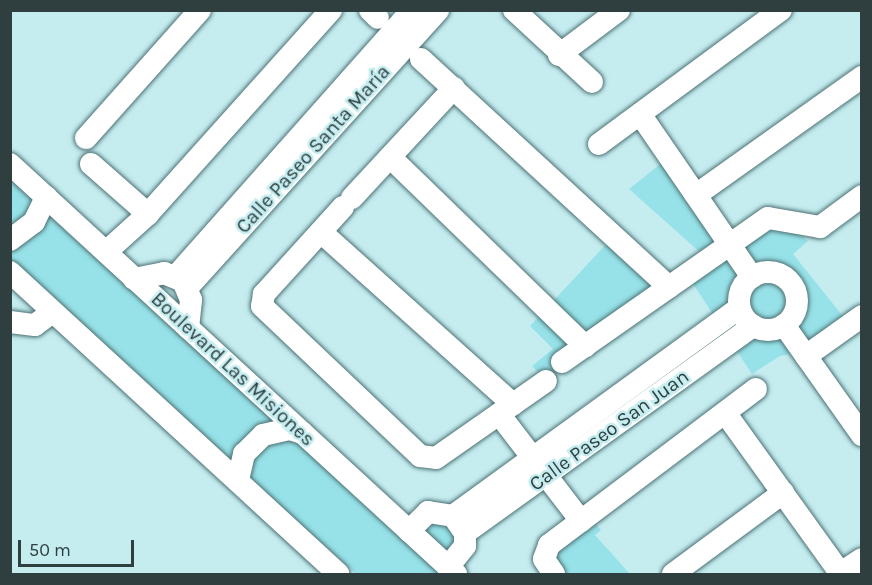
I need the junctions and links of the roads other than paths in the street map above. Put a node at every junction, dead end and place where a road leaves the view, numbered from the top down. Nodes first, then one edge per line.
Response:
1 (200, 10) edge
2 (331, 10) edge
3 (412, 10) edge
4 (438, 10) edge
5 (619, 10) edge
6 (781, 10) edge
7 (517, 12) edge
8 (393, 34) edge
9 (559, 56) junction
10 (861, 77) edge
11 (592, 82) dead end
12 (454, 88) junction
13 (640, 114) junction
14 (86, 138) dead end
15 (599, 144) dead end
16 (390, 157) junction
17 (10, 164) edge
18 (91, 164) dead end
19 (696, 195) junction
20 (46, 196) junction
21 (861, 196) edge
22 (148, 214) junction
23 (321, 232) junction
24 (10, 240) edge
25 (729, 244) junction
26 (111, 256) junction
27 (10, 272) edge
28 (752, 277) junction
29 (134, 279) junction
30 (182, 282) junction
31 (669, 287) junction
32 (739, 308) junction
33 (52, 312) junction
34 (861, 316) edge
35 (12, 325) edge
36 (784, 325) junction
37 (753, 326) junction
38 (188, 328) junction
39 (585, 346) junction
40 (806, 356) junction
41 (562, 362) dead end
42 (546, 381) dead end
43 (756, 389) dead end
44 (506, 409) junction
45 (726, 414) junction
46 (302, 433) junction
47 (861, 435) edge
48 (539, 467) junction
49 (238, 480) junction
50 (783, 493) junction
51 (581, 521) junction
52 (459, 524) junction
53 (409, 531) junction
54 (861, 559) edge
55 (452, 571) edge
56 (336, 574) edge
57 (554, 574) edge
58 (673, 574) edge
59 (840, 574) edge

1 - 14 street
2 - 22 street
3 - 8 street, Calle Paseo Santa María
4 - 8 street, Calle Paseo Santa María
5 - 9 street
6 - 13 street
7 - 9 street
8 - 12 street
8 - 30 street, Calle Paseo Santa María
9 - 11 street
10 - 19 street
12 - 16 street
12 - 31 street
13 - 15 street
13 - 19 street
16 - 23 street
16 - 39 street
17 - 20 street, Boulevard Las Misiones
18 - 22 street
19 - 25 street
20 - 24 street
20 - 26 street, Boulevard Las Misiones
21 - 25 street
22 - 26 street
23 - 44 street
23 - 44 street
25 - 28 street
25 - 31 street
26 - 29 street, Boulevard Las Misiones
27 - 33 street
28 - 32 street
28 - 36 street
29 - 30 street
29 - 38 street, Boulevard Las Misiones
30 - 38 street
31 - 39 street
32 - 37 street
32 - 48 street, Calle Paseo San Juan
33 - 35 street
33 - 49 street
34 - 40 street
36 - 37 street
36 - 40 street
37 - 48 street, Calle Paseo San Juan
38 - 46 street, Boulevard Las Misiones
39 - 41 street
40 - 47 street
42 - 44 street
43 - 45 street
44 - 48 street
45 - 50 street
45 - 51 street
46 - 49 street
46 - 53 street, Boulevard Las Misiones
48 - 51 street
48 - 52 street, Calle Paseo San Juan
49 - 56 street
50 - 58 street
50 - 59 street
51 - 57 street
52 - 53 street
52 - 55 street
53 - 55 street, Boulevard Las Misiones
54 - 59 street

